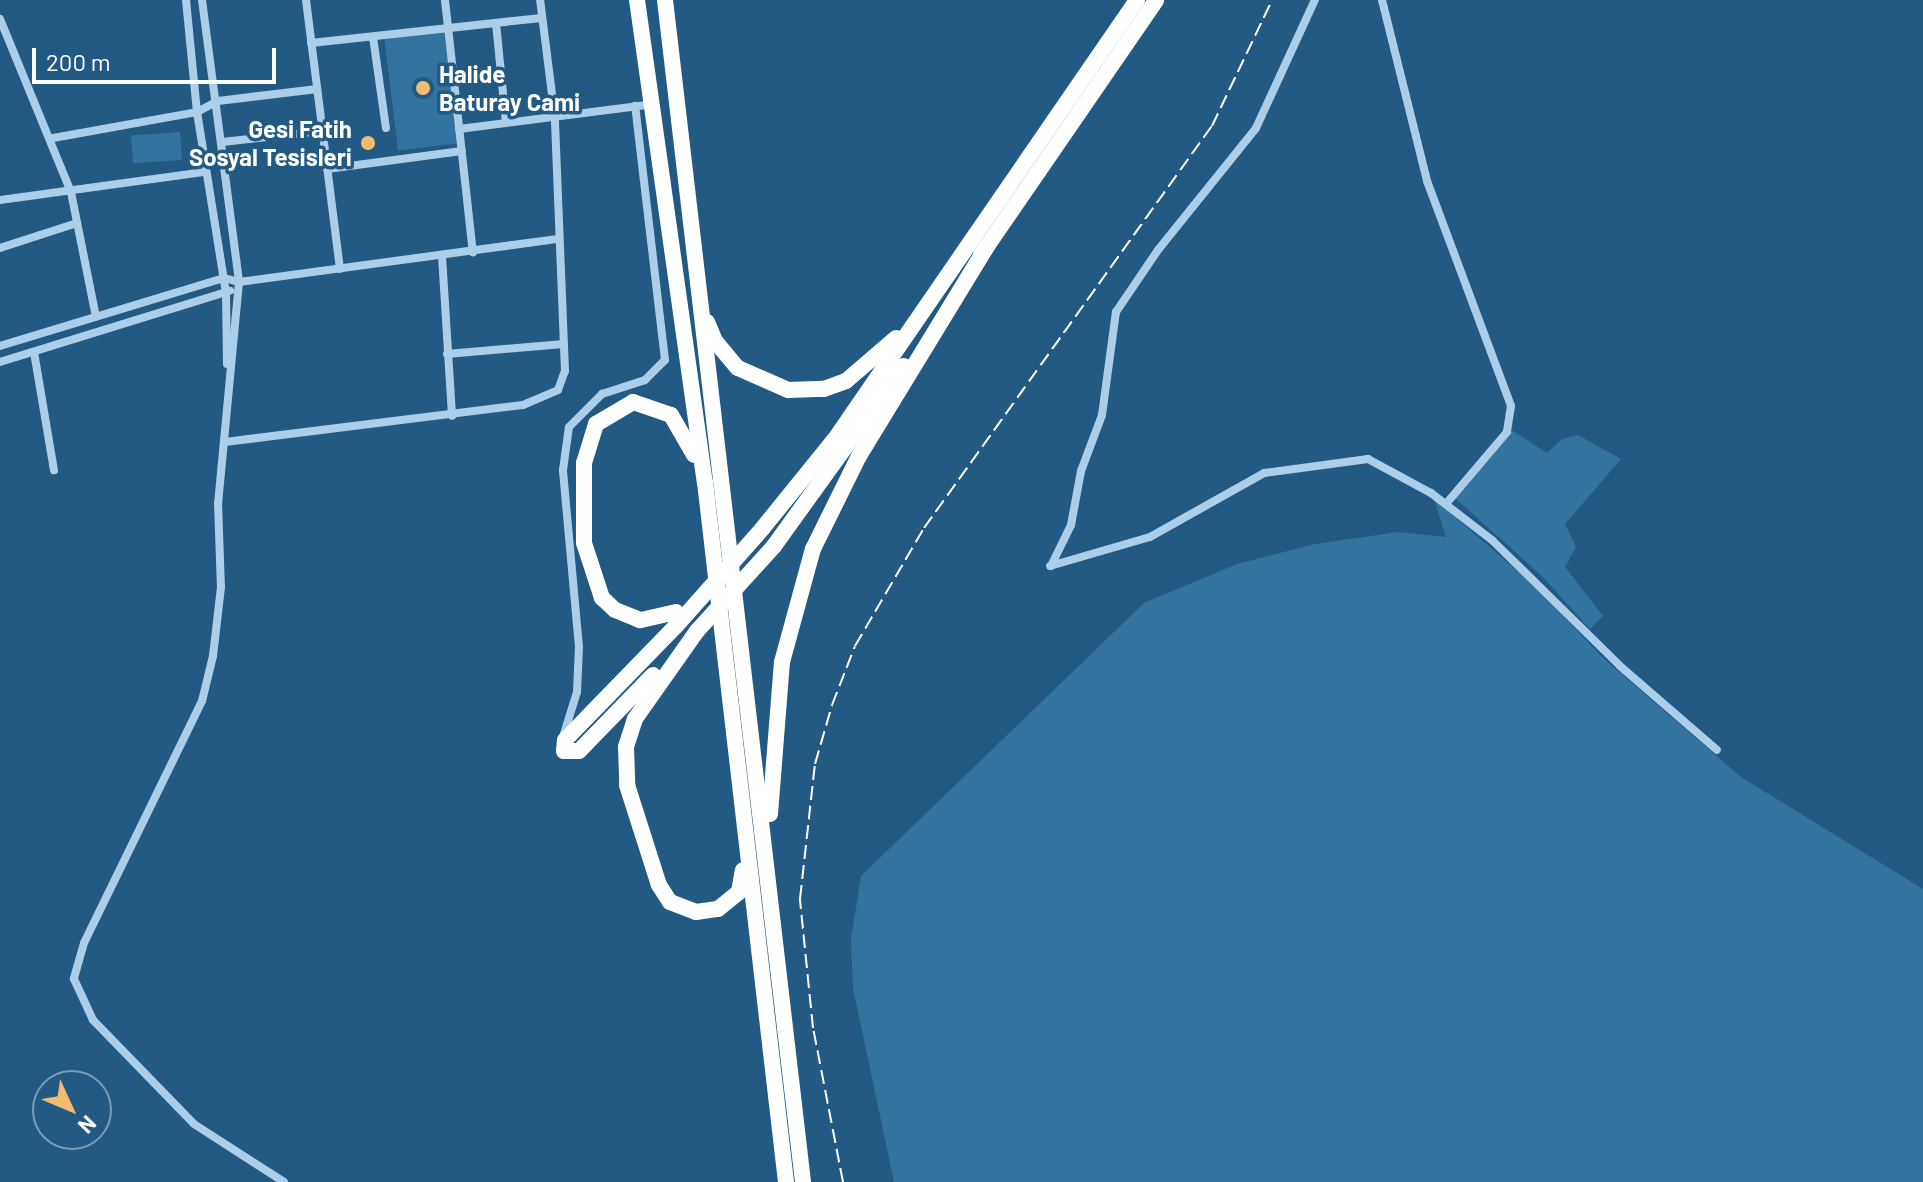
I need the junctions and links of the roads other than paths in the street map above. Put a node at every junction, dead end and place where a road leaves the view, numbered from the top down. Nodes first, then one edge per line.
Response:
1 (186, 0) edge
2 (202, 0) edge
3 (306, 0) edge
4 (445, 0) edge
5 (540, 0) edge
6 (637, 0) edge
7 (665, 0) edge
8 (1137, 0) edge
9 (1156, 0) edge
10 (1315, 0) edge
11 (1382, 0) edge
12 (542, 18) junction
13 (0, 19) edge
14 (496, 23) junction
15 (448, 28) junction
16 (373, 37) junction
17 (311, 43) junction
18 (317, 89) junction
19 (218, 101) junction
20 (655, 103) junction
21 (635, 106) junction
22 (197, 112) junction
23 (555, 118) junction
24 (506, 123) junction
25 (386, 128) dead end
26 (459, 129) junction
27 (322, 131) junction
28 (53, 138) junction
29 (222, 142) junction
30 (462, 151) junction
31 (327, 169) junction
32 (205, 172) junction
33 (71, 192) junction
34 (0, 200) edge
35 (77, 223) junction
36 (558, 239) junction
37 (981, 243) junction
38 (0, 248) edge
39 (473, 252) junction
40 (442, 256) junction
41 (340, 269) junction
42 (224, 278) junction
43 (239, 282) junction
44 (226, 294) junction
45 (699, 299) junction
46 (96, 317) junction
47 (564, 344) junction
48 (0, 346) edge
49 (34, 352) junction
50 (447, 354) junction
51 (0, 362) edge
52 (228, 414) junction
53 (452, 416) junction
54 (225, 442) junction
55 (54, 470) dead end
56 (705, 482) junction
57 (1446, 504) junction
58 (676, 619) junction
59 (697, 631) junction
60 (564, 742) junction
61 (1717, 750) dead end
62 (744, 819) junction
63 (771, 887) junction
64 (284, 1182) edge
65 (786, 1182) edge
66 (803, 1182) edge

1 - 22 street
2 - 19 street
3 - 17 street
4 - 15 street
5 - 12 street
6 - 20 highway
7 - 45 highway
8 - 37 highway
9 - 37 highway
10 - 57 street
11 - 57 street
12 - 14 street
12 - 23 street
13 - 28 street
14 - 15 street
14 - 24 street
15 - 16 street
15 - 26 street
16 - 17 street
16 - 25 street
17 - 18 street
18 - 19 street
18 - 27 street
19 - 22 street
19 - 29 street
20 - 21 street
20 - 56 highway
21 - 23 street
21 - 60 street
22 - 28 street
22 - 32 street
23 - 24 street
23 - 36 street
24 - 26 street
26 - 30 street
27 - 29 street
27 - 31 street
28 - 33 street
29 - 43 street
30 - 31 street
30 - 39 street
31 - 41 street
32 - 33 street
32 - 42 street
33 - 34 street
33 - 35 street
35 - 38 street
35 - 46 street
36 - 39 street
36 - 47 street
37 - 45 highway
37 - 58 highway, bridge
37 - 59 highway, bridge
37 - 63 highway
39 - 40 street
40 - 41 street
40 - 50 street
41 - 43 street
42 - 43 street
42 - 44 street
42 - 46 street
43 - 44 street
43 - 52 street
44 - 49 street
44 - 52 street
45 - 63 highway
46 - 48 street
47 - 50 street
47 - 53 street
49 - 51 street
49 - 55 street
50 - 53 street
52 - 54 street
53 - 54 street
54 - 64 street
56 - 58 highway
56 - 62 highway
57 - 61 street
58 - 60 highway
59 - 60 highway
59 - 62 highway
62 - 65 highway
63 - 66 highway

